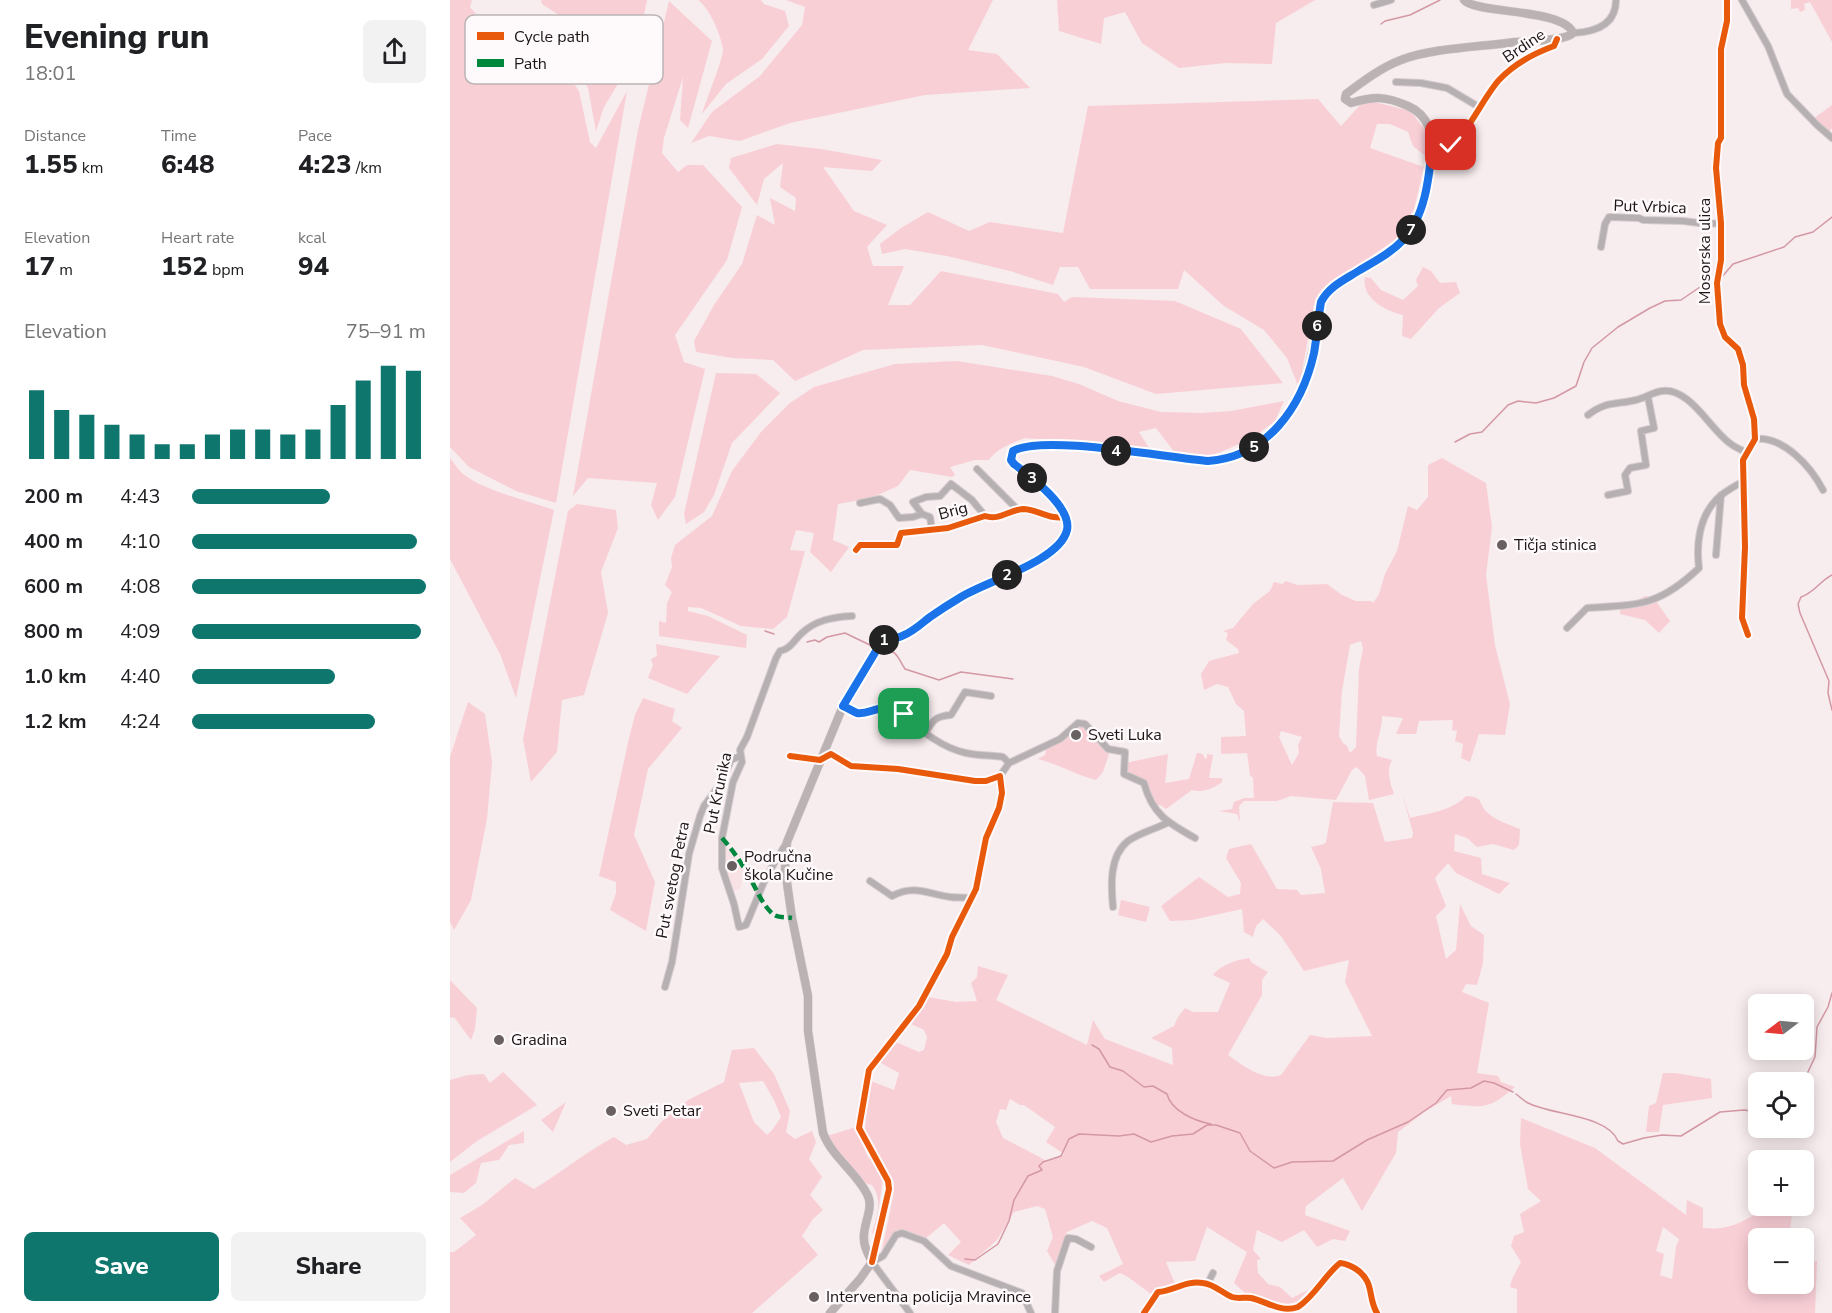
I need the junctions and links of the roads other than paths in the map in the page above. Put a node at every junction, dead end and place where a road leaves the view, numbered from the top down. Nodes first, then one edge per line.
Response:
1 (1391, 0) edge
2 (1464, 0) edge
3 (1616, 0) edge
4 (1727, 0) edge
5 (1742, 0) edge
6 (1374, 5) dead end
7 (1573, 33) junction
8 (1557, 39) junction
9 (1396, 82) dead end
10 (1479, 106) junction
11 (1832, 138) edge
12 (1432, 148) junction
13 (1721, 223) junction
14 (1601, 247) dead end
15 (1648, 397) junction
16 (1588, 415) dead end
17 (1755, 439) junction
18 (1748, 453) junction
19 (977, 469) dead end
20 (1744, 481) junction
21 (1823, 490) dead end
22 (1608, 495) dead end
23 (1721, 495) junction
24 (860, 502) dead end
25 (1018, 510) junction
26 (922, 514) junction
27 (985, 516) junction
28 (1065, 517) junction
29 (932, 530) junction
30 (856, 550) dead end
31 (1716, 555) dead end
32 (852, 616) dead end
33 (1567, 628) dead end
34 (1748, 635) dead end
35 (991, 696) dead end
36 (843, 706) junction
37 (926, 732) junction
38 (740, 756) junction
39 (790, 756) dead end
40 (820, 760) junction
41 (1009, 763) junction
42 (1000, 776) junction
43 (1167, 823) junction
44 (1195, 838) dead end
45 (788, 842) junction
46 (870, 881) dead end
47 (970, 898) junction
48 (1113, 907) dead end
49 (665, 987) dead end
50 (1091, 1247) dead end
51 (872, 1262) junction
52 (1213, 1273) dead end
53 (1208, 1283) junction
54 (1276, 1312) edge
55 (830, 1313) edge
56 (910, 1313) edge
57 (1031, 1313) edge
58 (1055, 1313) edge
59 (1144, 1313) edge
60 (1377, 1313) edge

1 - 6 street
2 - 7 main road
3 - 7 street
4 - 13 street, Mosorska ulica
5 - 11 street
7 - 8 main road
8 - 10 street, Brdine
8 - 12 main road
9 - 10 street
10 - 12 street, Brdine
12 - 28 main road
13 - 14 street, Put Vrbica
13 - 17 street, Mosorska ulica
15 - 16 street
15 - 18 street
15 - 22 street
17 - 18 street
17 - 21 street
18 - 20 street
19 - 25 street
20 - 23 street
20 - 34 street
23 - 31 street
23 - 33 street
24 - 26 street
25 - 27 street, Brig
25 - 28 street, Brig
26 - 27 street
26 - 29 street
27 - 29 street, Brig
28 - 36 main road
29 - 30 street, Brig
32 - 38 street, Put Krunika
35 - 37 street
36 - 37 street
36 - 40 main road
37 - 41 street
38 - 45 street, Put Krunika
38 - 49 street, Put svetog Petra
39 - 40 street
40 - 42 street
40 - 45 main road
41 - 42 street
41 - 43 street
42 - 47 street
43 - 44 street
43 - 48 street
45 - 51 main road
46 - 47 street
47 - 51 street
50 - 58 street
51 - 55 main road
51 - 56 street
51 - 57 street
52 - 53 street
53 - 54 street
53 - 59 street
54 - 60 street

